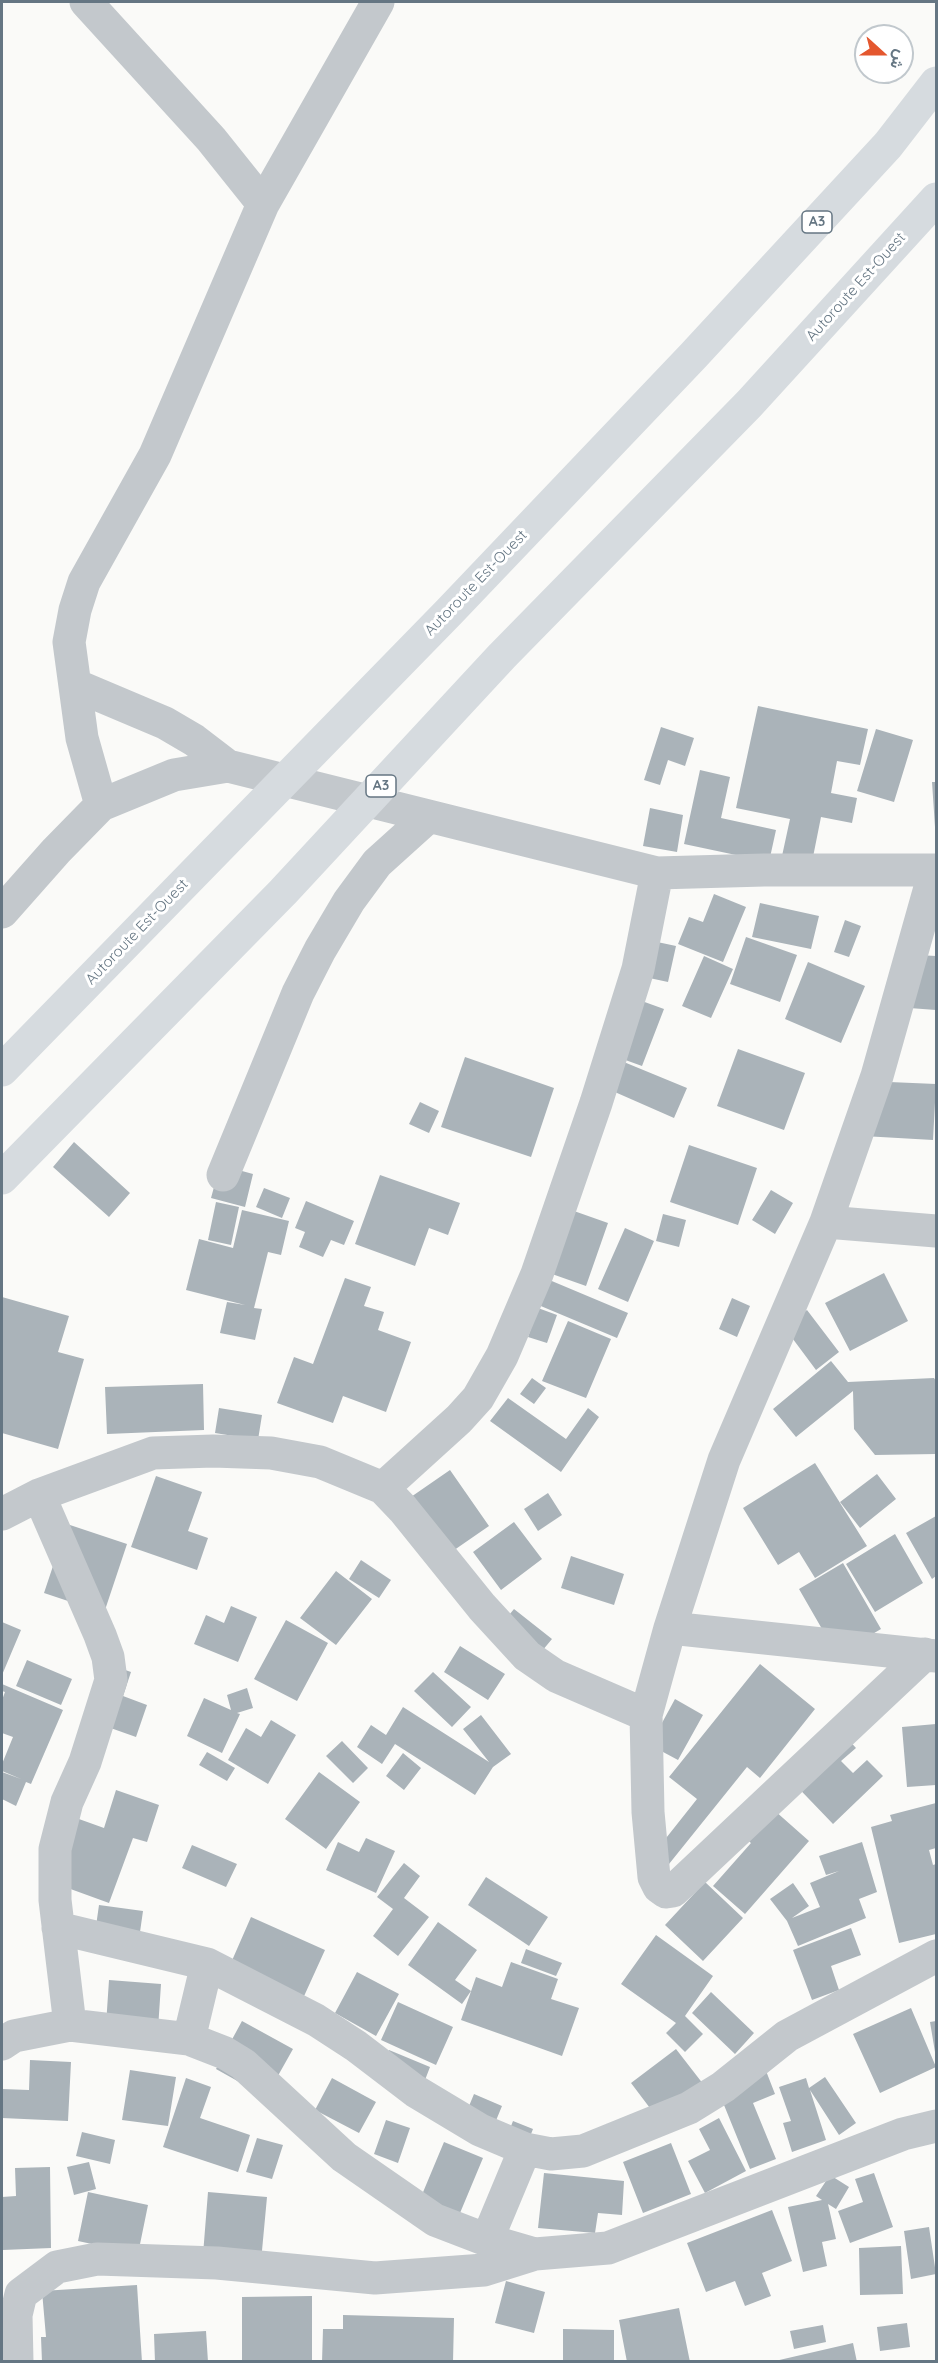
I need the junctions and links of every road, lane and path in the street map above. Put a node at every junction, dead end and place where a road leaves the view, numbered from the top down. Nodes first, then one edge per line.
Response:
1 (86, 2) edge
2 (378, 2) edge
3 (936, 84) edge
4 (936, 199) edge
5 (263, 204) junction
6 (75, 685) junction
7 (228, 766) junction
8 (101, 805) junction
9 (428, 817) junction
10 (936, 870) edge
11 (657, 873) junction
12 (2, 912) edge
13 (2, 1071) edge
14 (6, 1172) edge
15 (224, 1175) dead end
16 (826, 1222) junction
17 (936, 1231) edge
18 (383, 1488) junction
19 (39, 1495) junction
20 (2, 1514) edge
21 (670, 1628) junction
22 (931, 1655) edge
23 (646, 1715) junction
24 (58, 1928) junction
25 (936, 1956) edge
26 (207, 1964) junction
27 (70, 2025) junction
28 (189, 2039) junction
29 (2, 2044) edge
30 (936, 2126) edge
31 (525, 2149) junction
32 (487, 2240) junction
33 (535, 2254) junction
34 (17, 2361) edge

1 - 5 street
2 - 5 street
3 - 13 highway, Autoroute Est-Ouest / A3
4 - 14 highway, Autoroute Est-Ouest / A3
5 - 6 street
6 - 7 street
6 - 8 street
7 - 8 street
7 - 9 street
8 - 12 street
9 - 11 street
9 - 15 street
10 - 11 street
10 - 16 street
11 - 18 street
16 - 17 street
16 - 21 street
18 - 19 street
18 - 23 street
19 - 20 street
19 - 24 street
21 - 22 street
21 - 23 street
22 - 23 street
24 - 26 street
24 - 27 street
25 - 31 street
26 - 28 street
26 - 31 street
27 - 28 street
27 - 29 street
28 - 32 street
30 - 33 street
31 - 32 street
32 - 33 street
33 - 34 street

